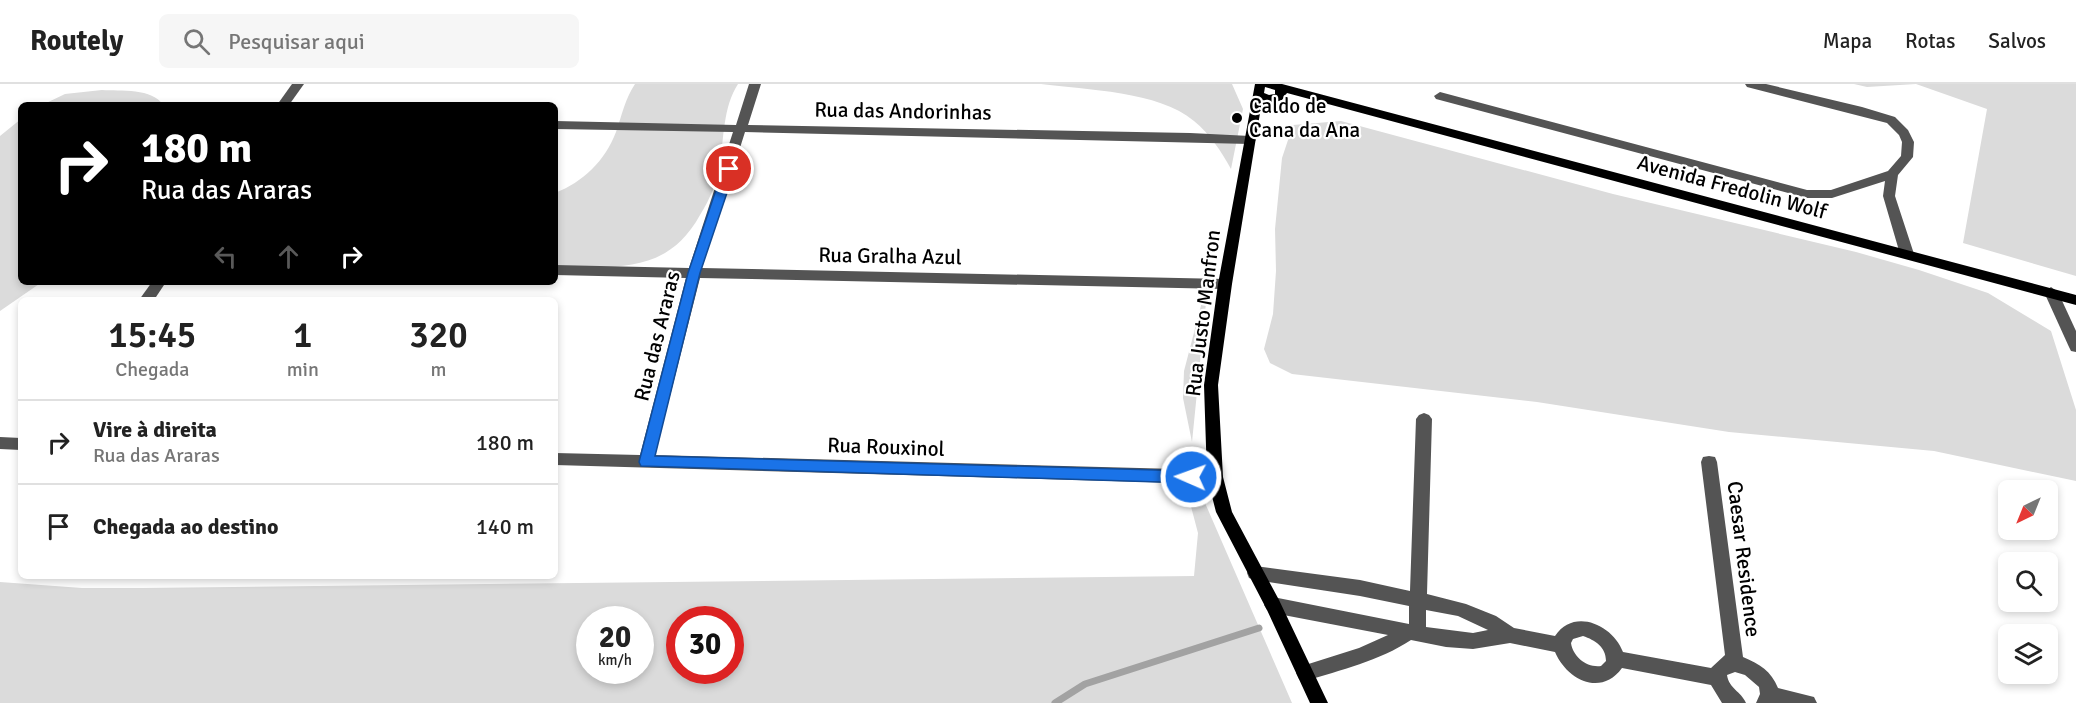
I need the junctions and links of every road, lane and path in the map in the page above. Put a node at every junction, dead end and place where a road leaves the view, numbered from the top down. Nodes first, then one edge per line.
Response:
1 (298, 84) edge
2 (755, 84) edge
3 (1751, 84) edge
4 (1269, 89) edge
5 (1440, 96) dead end
6 (285, 102) edge
7 (1255, 122) junction
8 (558, 125) edge
9 (743, 127) junction
10 (1250, 140) junction
11 (1892, 174) junction
12 (1907, 254) junction
13 (558, 270) edge
14 (694, 273) junction
15 (1225, 284) junction
16 (2051, 292) junction
17 (2076, 300) edge
18 (2076, 347) edge
19 (1424, 419) dead end
20 (0, 443) edge
21 (18, 444) edge
22 (558, 459) edge
23 (646, 462) junction
24 (1709, 462) dead end
25 (1215, 477) junction
26 (1255, 573) junction
27 (1418, 600) junction
28 (1273, 605) junction
29 (1413, 633) junction
30 (1510, 635) junction
31 (1562, 645) junction
32 (1616, 659) junction
33 (1735, 662) junction
34 (1305, 673) junction
35 (1718, 678) junction
36 (1767, 698) edge
37 (1319, 703) edge
38 (1737, 703) edge
39 (1808, 703) edge

1 - 6 street
2 - 9 street, Rua das Araras
3 - 11 street
4 - 7 main road, Rua Justo Manfron
4 - 7 main road, Rua Justo Manfron
4 - 12 main road, Avenida Fredolin Wolf
5 - 11 street
7 - 10 main road, Rua Justo Manfron
8 - 9 street, Rua das Andorinhas
9 - 10 street, Rua das Andorinhas
9 - 14 street, Rua das Araras
10 - 15 main road, Rua Justo Manfron
11 - 12 street
12 - 16 main road, Avenida Fredolin Wolf
13 - 14 street, Rua Gralha Azul
14 - 15 street, Rua Gralha Azul
14 - 23 street, Rua das Araras
15 - 25 main road, Rua Justo Manfron
16 - 17 main road, Avenida Fredolin Wolf
16 - 18 street
19 - 27 street
20 - 21 street
22 - 23 street, Rua Rouxinol
23 - 25 street, Rua Rouxinol
24 - 33 street, Caesar Residence
25 - 26 main road, Rua Justo Manfron
26 - 27 street
26 - 28 main road, Rua Justo Manfron
27 - 29 street
27 - 30 street
28 - 29 street
28 - 34 main road, Rua Justo Manfron
29 - 30 street
29 - 34 street
30 - 31 street
31 - 32 street
31 - 32 street
32 - 35 street
33 - 35 street
33 - 36 street
34 - 37 main road, Rua Justo Manfron
35 - 38 street
36 - 39 street

